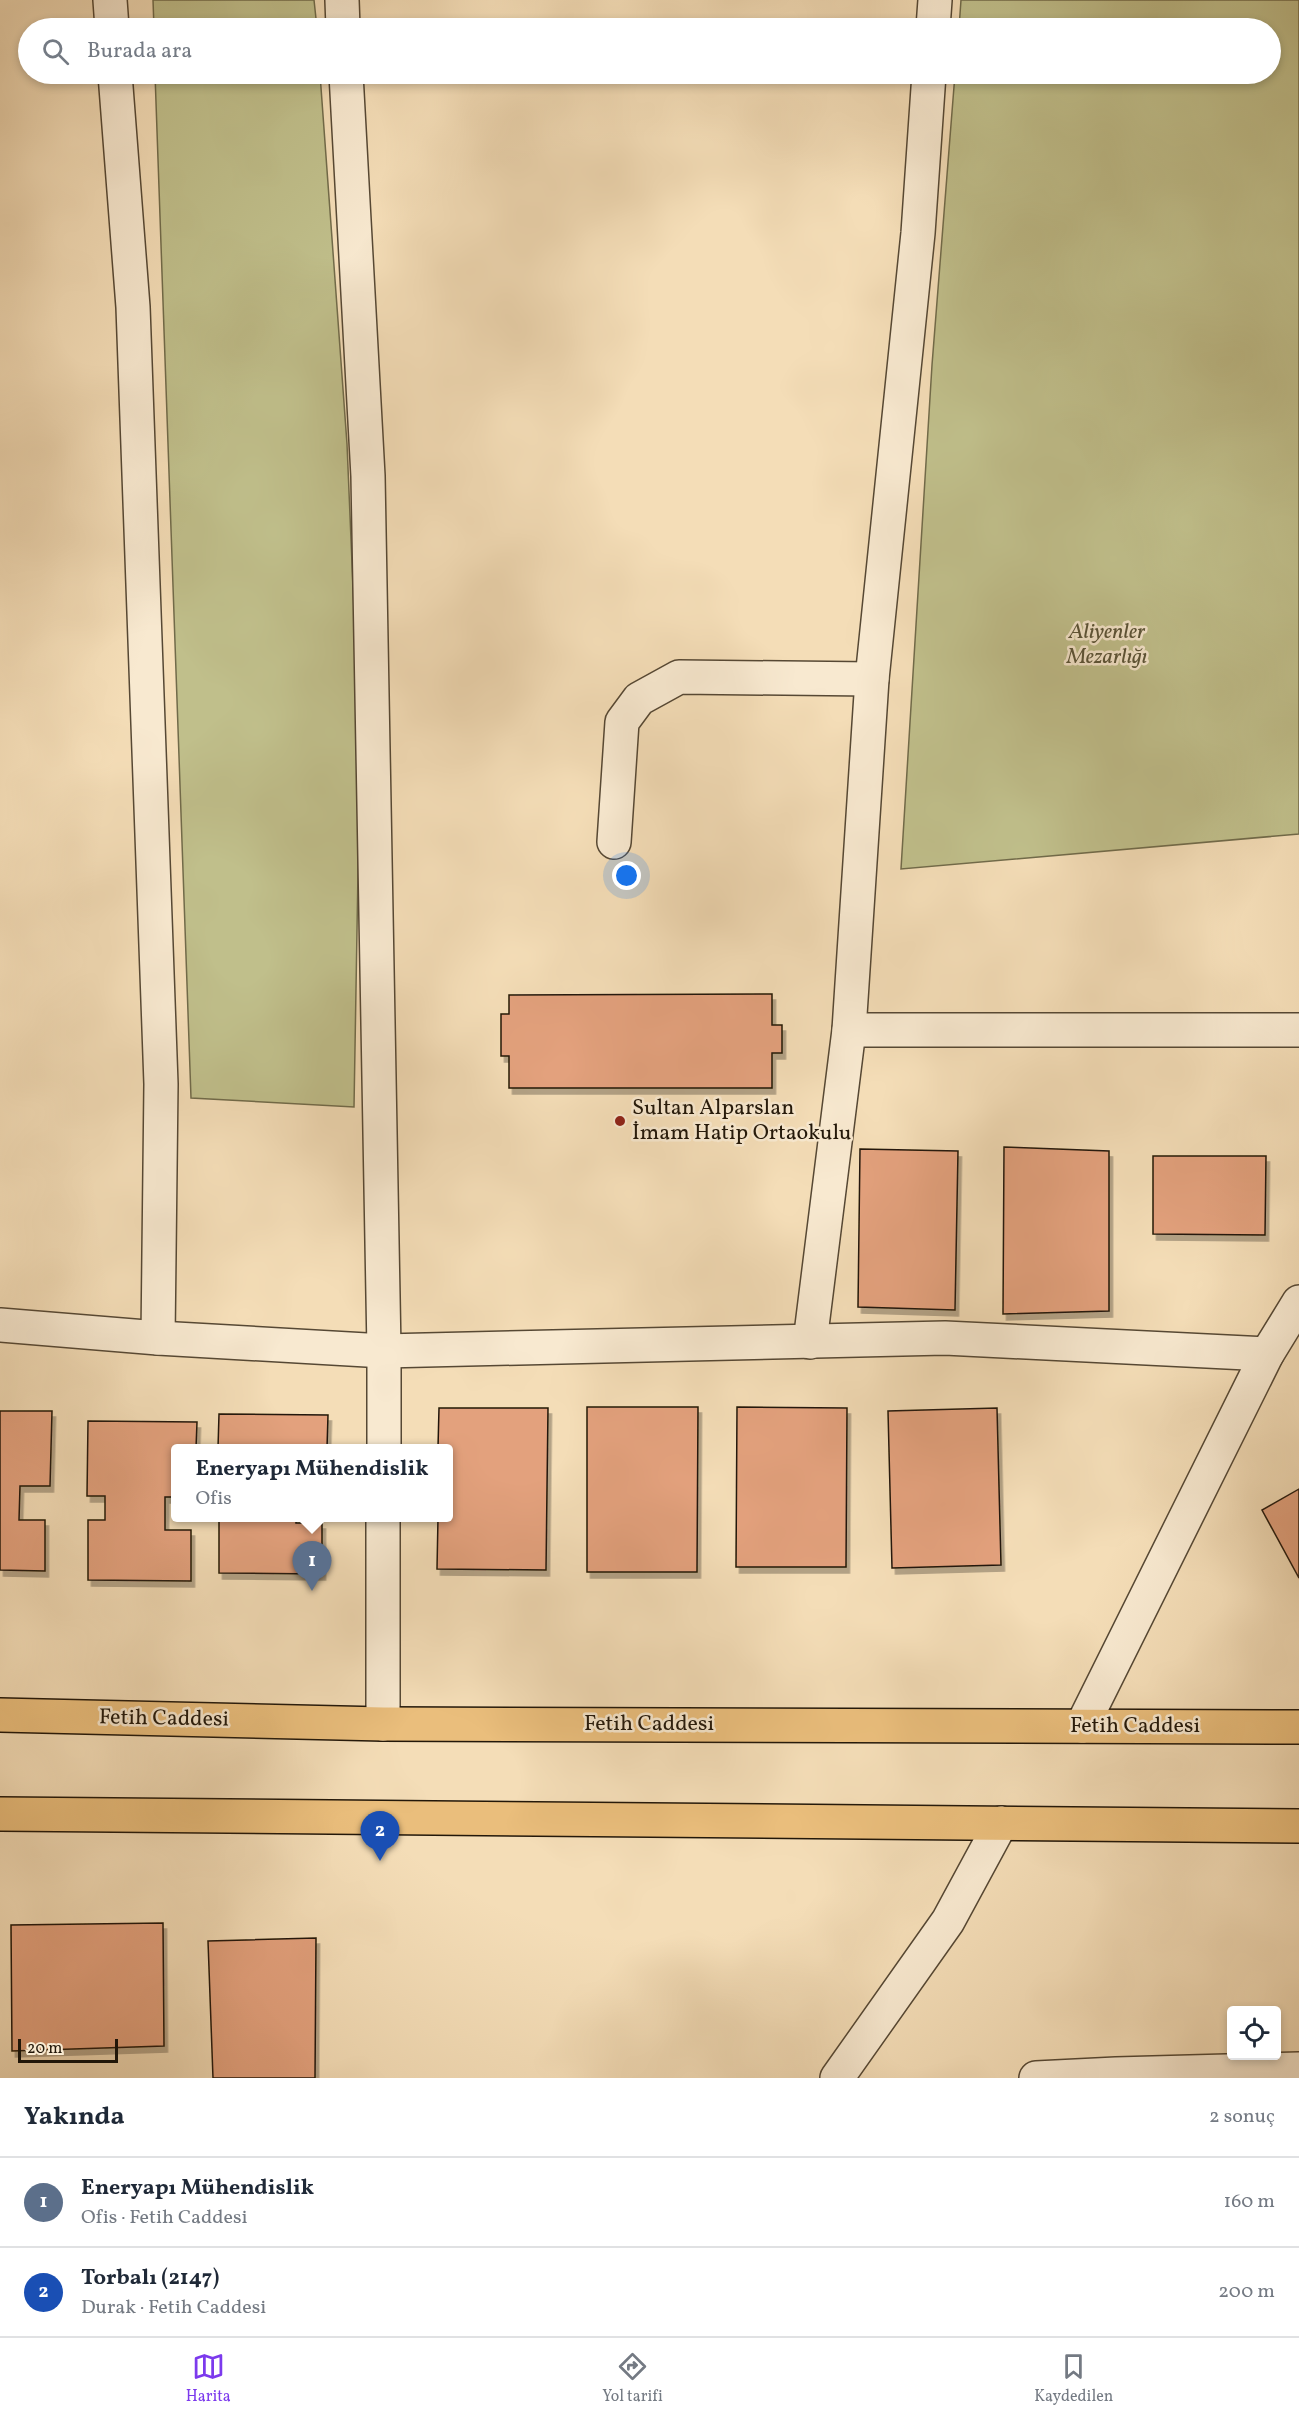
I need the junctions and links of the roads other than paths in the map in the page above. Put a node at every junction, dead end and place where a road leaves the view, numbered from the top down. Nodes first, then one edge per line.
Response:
1 (110, 0) edge
2 (342, 0) edge
3 (934, 0) edge
4 (111, 18) edge
5 (343, 18) edge
6 (933, 18) edge
7 (116, 84) edge
8 (347, 84) edge
9 (928, 84) edge
10 (872, 680) junction
11 (614, 842) dead end
12 (849, 1030) junction
13 (1299, 1030) edge
14 (1299, 1302) edge
15 (0, 1325) edge
16 (158, 1338) junction
17 (810, 1342) junction
18 (384, 1351) junction
19 (1267, 1354) junction
20 (384, 1444) edge
21 (383, 1522) edge
22 (0, 1715) edge
23 (35, 1716) junction
24 (0, 1723) edge
25 (383, 1724) junction
26 (1082, 1726) junction
27 (1299, 1727) edge
28 (0, 1814) edge
29 (1000, 1823) junction
30 (1299, 1826) edge
31 (1299, 2069) edge
32 (837, 2078) edge
33 (1036, 2078) edge

1 - 4 street
2 - 5 street
3 - 6 street
7 - 16 street
8 - 18 street
9 - 10 street
10 - 11 street
10 - 12 street
12 - 13 street
12 - 17 street
14 - 19 street
15 - 16 street
16 - 18 street
17 - 18 street
17 - 19 street
18 - 20 street
19 - 26 street
21 - 25 street
22 - 23 main road, Fetih Caddesi
23 - 24 main road
23 - 25 main road, Fetih Caddesi
25 - 26 main road, Fetih Caddesi
26 - 27 main road, Fetih Caddesi
28 - 29 main road
29 - 30 main road
29 - 32 street
31 - 33 street

